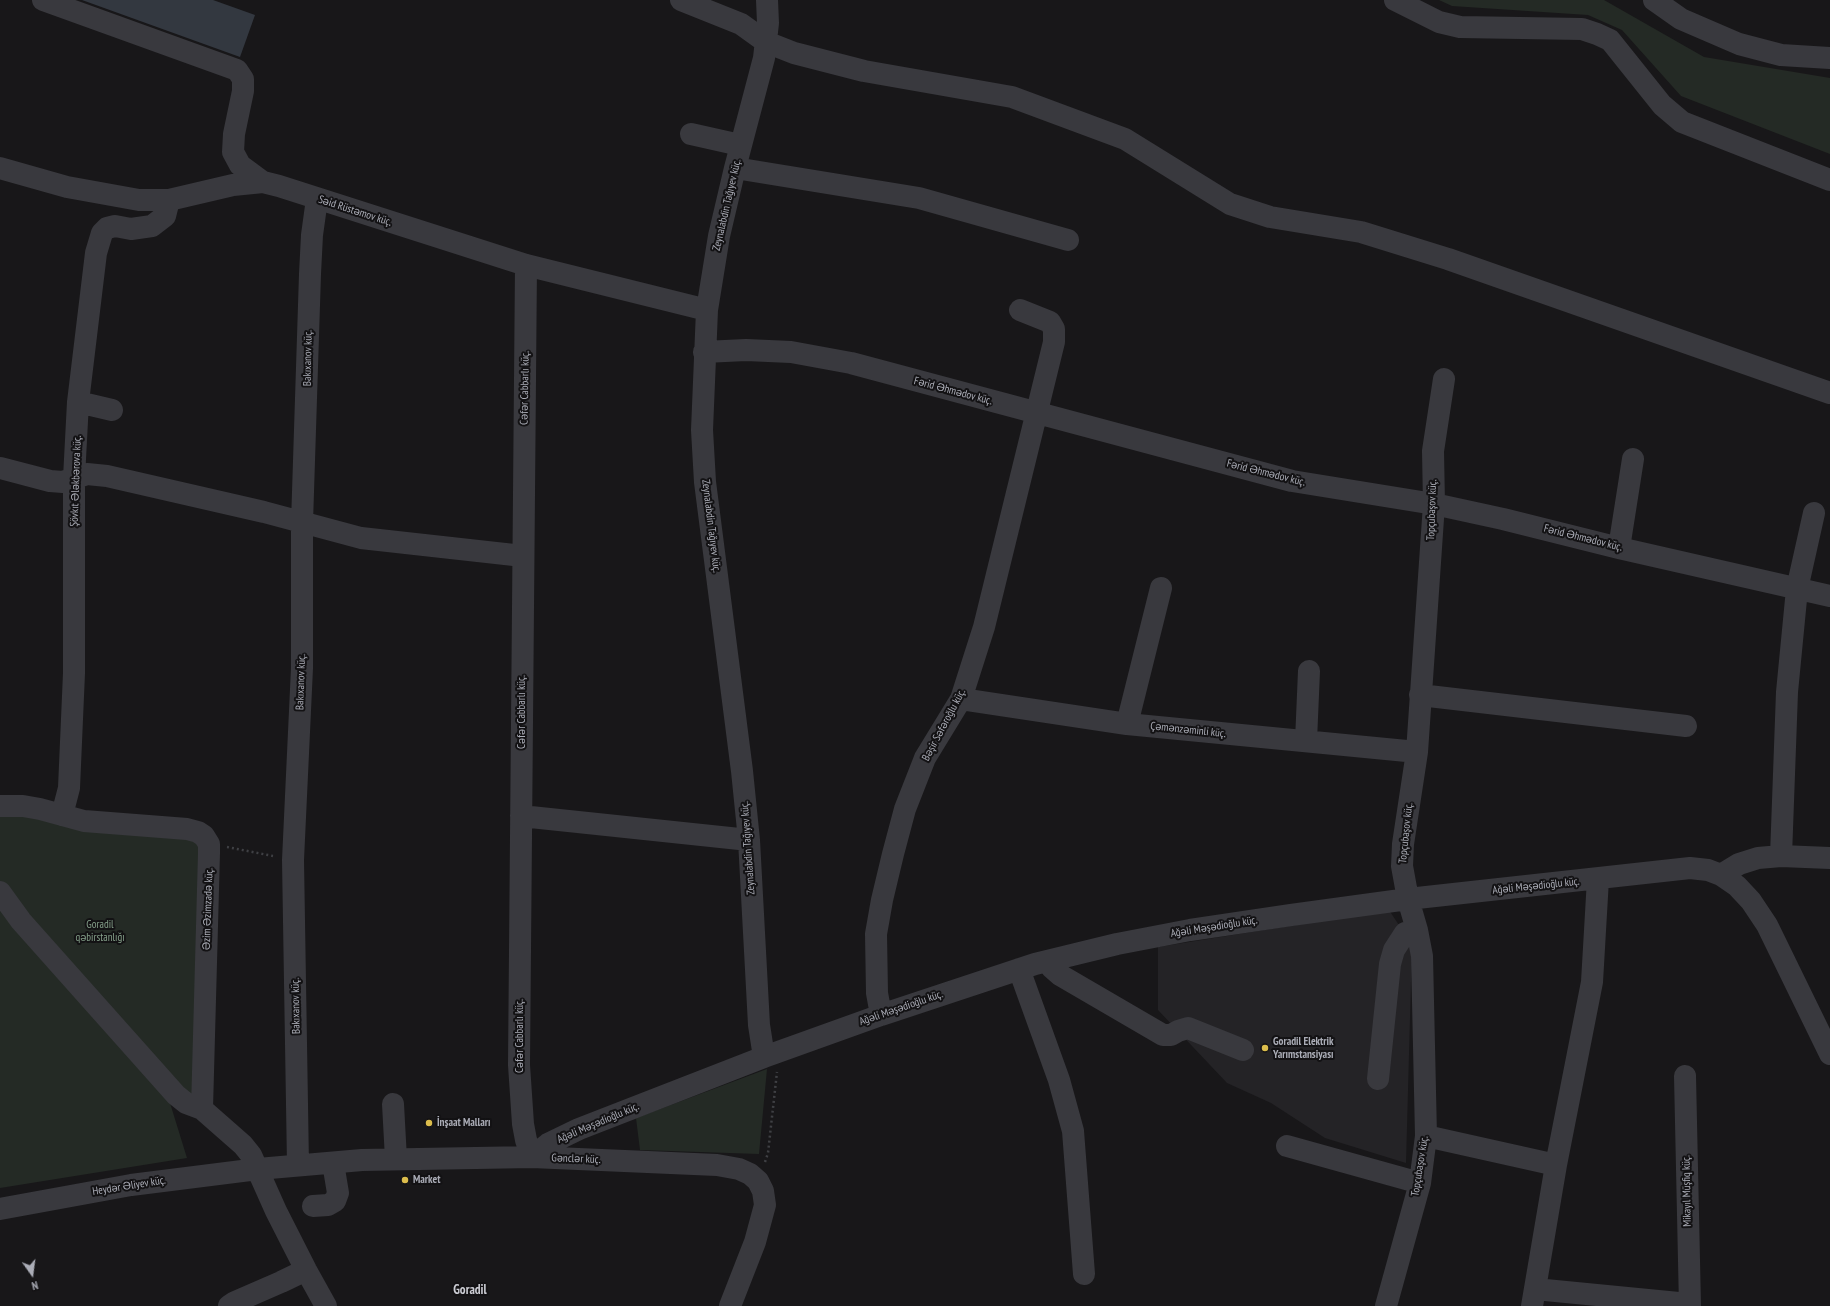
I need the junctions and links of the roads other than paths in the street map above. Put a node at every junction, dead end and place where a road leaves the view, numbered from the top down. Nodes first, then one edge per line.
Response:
1 (43, 0) edge
2 (681, 0) edge
3 (768, 0) edge
4 (1395, 0) edge
5 (1654, 0) edge
6 (766, 42) junction
7 (1830, 58) edge
8 (691, 134) dead end
9 (740, 145) junction
10 (0, 168) edge
11 (735, 168) junction
12 (1830, 180) edge
13 (263, 182) junction
14 (317, 199) junction
15 (170, 200) junction
16 (1068, 240) dead end
17 (526, 265) junction
18 (707, 310) junction
19 (1020, 310) dead end
20 (704, 352) junction
21 (1444, 379) dead end
22 (1830, 393) edge
23 (78, 402) junction
24 (112, 410) dead end
25 (1037, 414) junction
26 (1633, 459) dead end
27 (0, 468) edge
28 (74, 478) junction
29 (1434, 504) junction
30 (1814, 513) dead end
31 (302, 523) junction
32 (1619, 548) junction
33 (523, 556) junction
34 (1161, 588) dead end
35 (1796, 589) junction
36 (1830, 596) edge
37 (1309, 671) dead end
38 (1420, 695) junction
39 (961, 699) junction
40 (1127, 724) junction
41 (1686, 726) dead end
42 (1306, 741) junction
43 (1417, 752) junction
44 (0, 806) edge
45 (62, 815) junction
46 (521, 816) junction
47 (749, 840) junction
48 (1781, 856) junction
49 (1830, 858) edge
50 (1722, 876) junction
51 (1598, 879) junction
52 (0, 892) edge
53 (1408, 900) junction
54 (1417, 930) junction
55 (1048, 961) junction
56 (1019, 970) junction
57 (881, 1015) junction
58 (1243, 1050) dead end
59 (1830, 1054) edge
60 (768, 1055) junction
61 (1685, 1076) dead end
62 (1378, 1079) dead end
63 (393, 1104) dead end
64 (202, 1109) junction
65 (1426, 1136) junction
66 (1287, 1146) dead end
67 (532, 1157) junction
68 (396, 1159) junction
69 (333, 1163) junction
70 (298, 1165) junction
71 (1556, 1165) junction
72 (258, 1169) junction
73 (1420, 1183) junction
74 (313, 1206) dead end
75 (0, 1209) edge
76 (306, 1270) junction
77 (1084, 1274) dead end
78 (1534, 1298) edge
79 (1690, 1305) edge
80 (229, 1306) edge
81 (326, 1306) edge
82 (730, 1306) edge
83 (1386, 1306) edge

1 - 13 street
2 - 6 street
3 - 6 street, Zeynalabdin Tağıyev küç.
4 - 12 street
5 - 7 street
6 - 9 street, Zeynalabdin Tağıyev küç.
6 - 22 street
8 - 9 street
9 - 11 street, Zeynalabdin Tağıyev küç.
10 - 15 street, Səid Rüstəmov küç.
11 - 16 street
11 - 18 street, Zeynalabdin Tağıyev küç.
13 - 14 street, Səid Rüstəmov küç.
13 - 15 street, Səid Rüstəmov küç.
14 - 17 street, Səid Rüstəmov küç.
14 - 31 street, Bakıxanov küç.
15 - 23 street, Şövkıt Ələkbərova küç.
17 - 18 street, Səid Rüstəmov küç.
17 - 33 street, Cəfər Cabbarlı küç.
18 - 20 street, Zeynalabdin Tağıyev küç.
19 - 25 street, Bəşir Səfəroğlu küç.
20 - 25 street, Fərid Əhmədov küç.
20 - 47 street, Zeynalabdin Tağıyev küç.
21 - 29 street, Topçubaşov küç.
23 - 24 street
23 - 28 street, Şövkıt Ələkbərova küç.
25 - 29 street, Fərid Əhmədov küç.
25 - 39 street, Bəşir Səfəroğlu küç.
26 - 32 street
27 - 28 street
28 - 31 street
28 - 45 street, Şövkıt Ələkbərova küç.
29 - 32 street, Fərid Əhmədov küç.
29 - 38 street, Topçubaşov küç.
30 - 35 street
31 - 33 street
31 - 70 street, Bakıxanov küç.
32 - 35 street, Fərid Əhmədov küç.
33 - 46 street, Cəfər Cabbarlı küç.
34 - 40 street
35 - 36 street, Fərid Əhmədov küç.
35 - 48 street
37 - 42 street
38 - 41 street
38 - 43 street, Topçubaşov küç.
39 - 40 street, Çəmənzəminli küç.
39 - 57 street, Bəşir Səfəroğlu küç.
40 - 42 street, Çəmənzəminli küç.
42 - 43 street, Çəmənzəminli küç.
43 - 53 street, Topçubaşov küç.
44 - 45 street
45 - 64 street, Əzim Əzimzadə küç.
46 - 47 street
46 - 67 street, Cəfər Cabbarlı küç.
47 - 60 street, Zeynalabdin Tağıyev küç.
48 - 49 street
48 - 50 street
50 - 51 street, Ağəli Məşədioğlu küç.
50 - 59 street, Ağəli Məşədioğlu küç.
51 - 53 street, Ağəli Məşədioğlu küç.
51 - 71 street
52 - 64 street
53 - 54 street, Topçubaşov küç.
53 - 55 street, Ağəli Məşədioğlu küç.
54 - 62 street
54 - 65 street, Topçubaşov küç.
55 - 56 street, Ağəli Məşədioğlu küç.
55 - 58 street
56 - 57 street, Ağəli Məşədioğlu küç.
56 - 77 street
57 - 60 street, Ağəli Məşədioğlu küç.
60 - 67 street, Ağəli Məşədioğlu küç.
61 - 79 street, Mikayıl Müşfiq küç.
63 - 68 street
64 - 72 street
65 - 71 street
65 - 73 street, Topçubaşov küç.
66 - 73 street
67 - 68 street, Gənclər küç.
67 - 82 street, Gənclər küç.
68 - 69 street, Gənclər küç.
69 - 70 street, Gənclər küç.
69 - 74 street
70 - 72 street, Gənclər küç.
71 - 78 street
72 - 75 street, Heydər Əliyev küç.
72 - 76 street
73 - 83 street, Topçubaşov küç.
76 - 80 street
76 - 81 street
78 - 79 street

